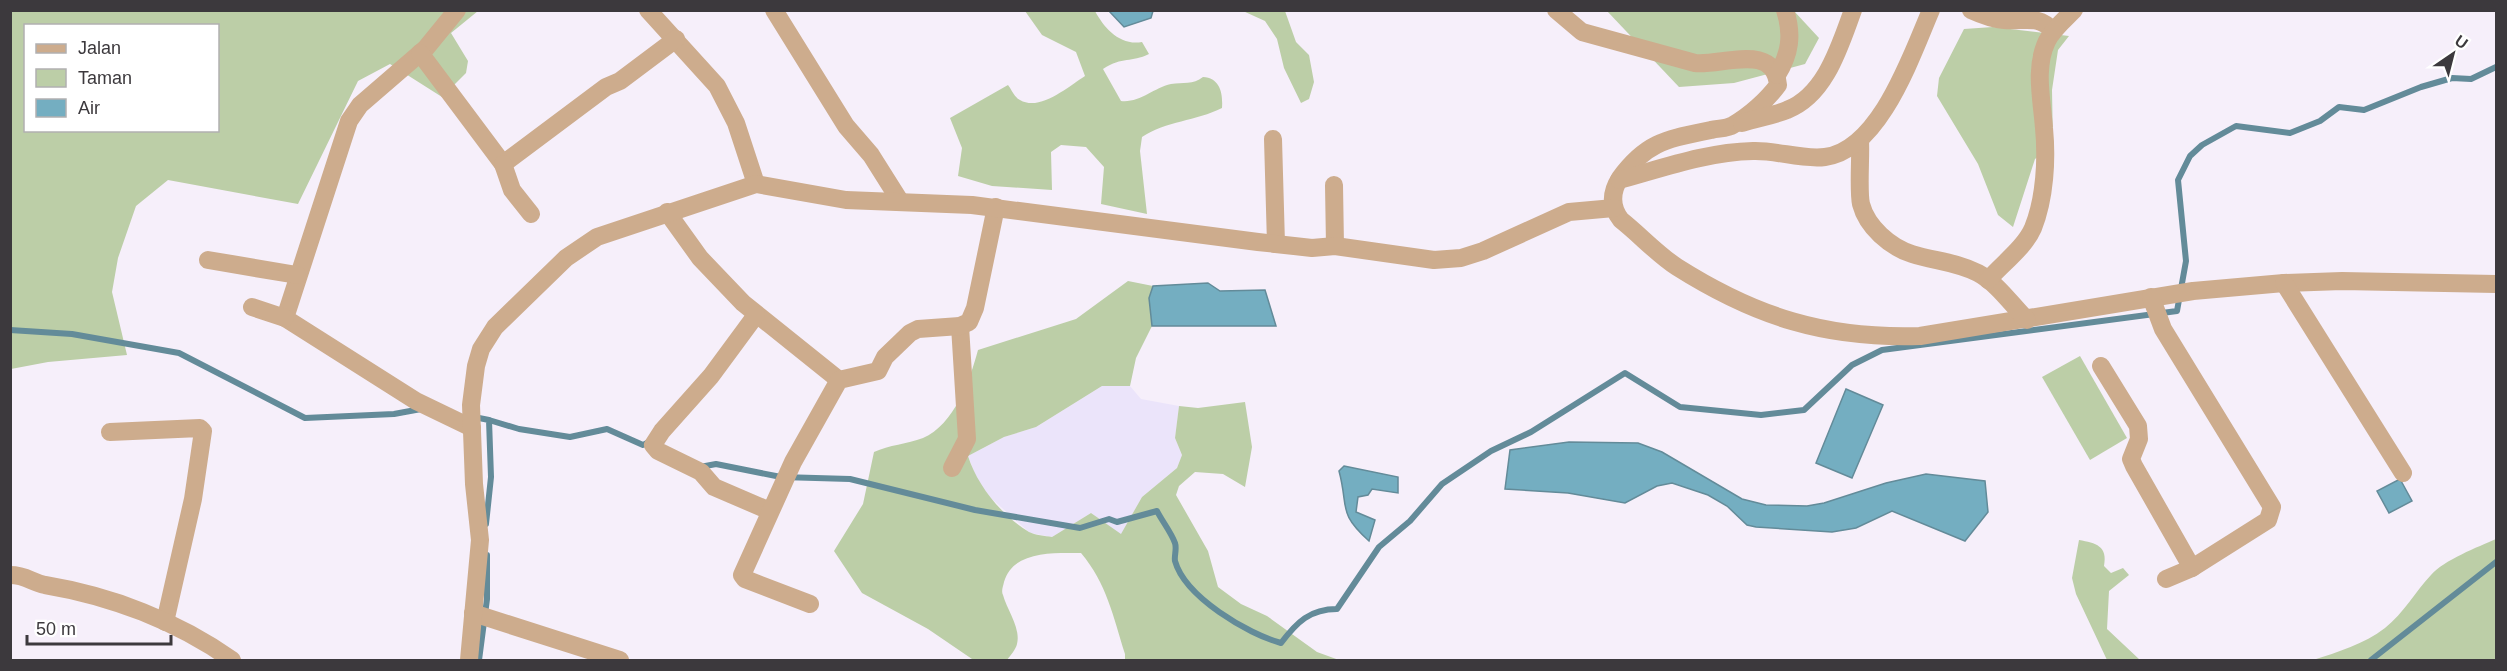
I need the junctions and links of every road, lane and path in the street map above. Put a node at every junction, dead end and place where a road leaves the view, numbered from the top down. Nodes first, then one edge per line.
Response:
1 (457, 10) edge
2 (648, 10) edge
3 (774, 10) edge
4 (1556, 10) edge
5 (1785, 10) edge
6 (1853, 10) edge
7 (1931, 10) edge
8 (1971, 10) edge
9 (2074, 10) edge
10 (2053, 31) junction
11 (676, 39) junction
12 (420, 53) junction
13 (1777, 75) junction
14 (1732, 126) junction
15 (1273, 139) dead end
16 (1860, 140) junction
17 (503, 164) junction
18 (1619, 180) junction
19 (756, 184) junction
20 (1334, 185) dead end
21 (900, 201) junction
22 (996, 207) junction
23 (1614, 208) junction
24 (667, 212) junction
25 (531, 214) dead end
26 (1276, 244) junction
27 (1335, 246) junction
28 (208, 260) dead end
29 (297, 275) junction
30 (1988, 280) junction
31 (2284, 283) junction
32 (2496, 284) edge
33 (2152, 303) junction
34 (252, 307) dead end
35 (756, 315) junction
36 (285, 318) junction
37 (2027, 320) junction
38 (960, 326) junction
39 (2101, 366) dead end
40 (839, 380) junction
41 (472, 419) junction
42 (110, 432) dead end
43 (952, 468) dead end
44 (2403, 474) dead end
45 (773, 504) junction
46 (2192, 568) junction
47 (10, 575) edge
48 (2166, 579) dead end
49 (810, 604) dead end
50 (483, 615) junction
51 (165, 622) junction
52 (232, 660) edge
53 (469, 660) edge
54 (620, 660) edge

1 - 12 street
2 - 11 street
3 - 21 street
4 - 13 street
5 - 13 street
6 - 14 street
7 - 16 street
8 - 10 street
9 - 10 street
10 - 30 street
11 - 17 street
11 - 19 street
12 - 17 street
12 - 29 street
13 - 14 street
14 - 18 street
15 - 26 street
16 - 18 street
16 - 30 street
17 - 25 street
18 - 23 street
19 - 21 street
19 - 24 street
20 - 27 street
21 - 22 street
22 - 26 street
22 - 38 street
23 - 27 street
23 - 37 street
24 - 35 street
24 - 41 street
26 - 27 street
28 - 29 street
29 - 36 street
30 - 37 street
31 - 32 street
31 - 33 street
31 - 44 street
33 - 37 street
33 - 46 street
34 - 36 street
35 - 40 street
35 - 45 street
36 - 41 street
38 - 40 street
38 - 43 street
39 - 46 street
40 - 45 street
41 - 50 street
42 - 51 street
45 - 49 street
46 - 48 street
47 - 51 street
50 - 53 street
50 - 54 street
51 - 52 street

